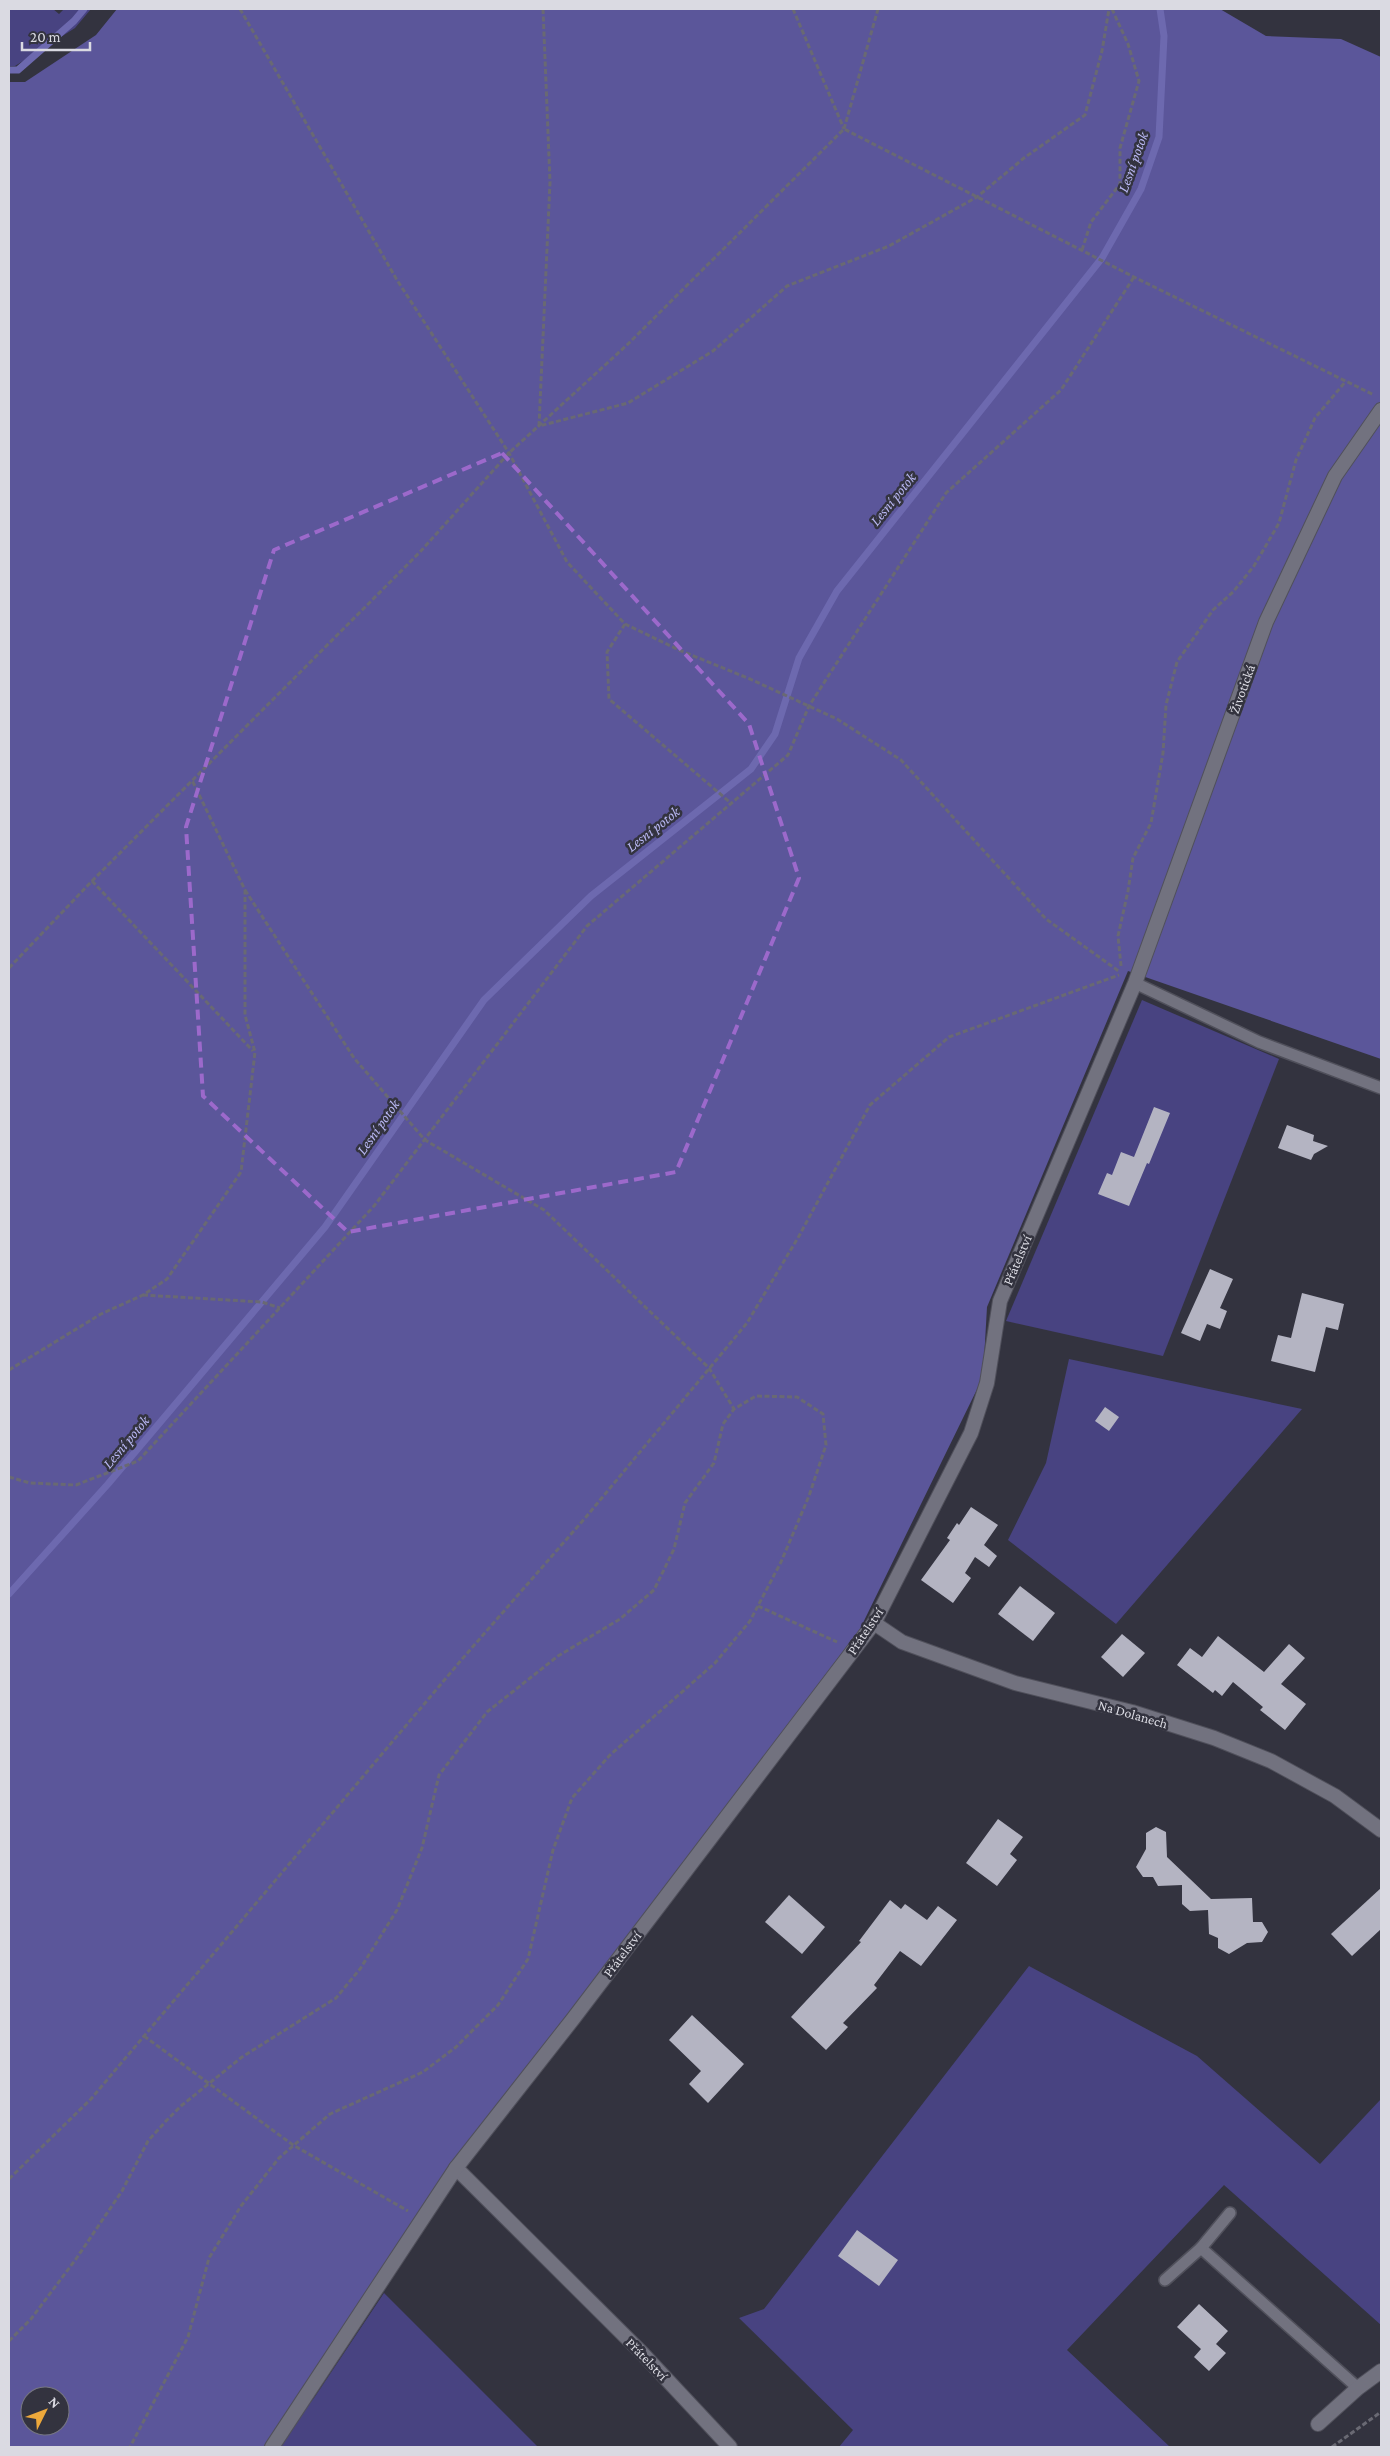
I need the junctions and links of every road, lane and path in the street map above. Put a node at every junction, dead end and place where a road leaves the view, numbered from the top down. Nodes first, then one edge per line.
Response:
1 (240, 9) edge
2 (543, 9) edge
3 (793, 9) edge
4 (878, 9) edge
5 (1110, 9) edge
6 (844, 129) junction
7 (977, 197) junction
8 (1082, 250) junction
9 (1134, 277) junction
10 (1346, 381) junction
11 (1381, 398) edge
12 (1381, 410) edge
13 (539, 426) junction
14 (509, 453) junction
15 (625, 624) junction
16 (809, 706) junction
17 (192, 780) junction
18 (732, 804) junction
19 (92, 881) junction
20 (245, 890) junction
21 (9, 968) edge
22 (1122, 974) junction
23 (1134, 983) junction
24 (255, 1052) junction
25 (1381, 1088) edge
26 (424, 1140) junction
27 (143, 1294) junction
28 (280, 1308) junction
29 (709, 1368) junction
30 (9, 1370) edge
31 (734, 1409) junction
32 (9, 1478) edge
33 (758, 1606) junction
34 (874, 1623) junction
35 (854, 1649) junction
36 (1381, 1830) edge
37 (144, 2036) junction
38 (208, 2084) junction
39 (293, 2146) junction
40 (456, 2168) junction
41 (9, 2180) edge
42 (1230, 2212) dead end
43 (422, 2219) junction
44 (1201, 2248) junction
45 (1165, 2280) dead end
46 (9, 2342) edge
47 (1381, 2371) edge
48 (1358, 2388) junction
49 (1381, 2412) edge
50 (1318, 2424) dead end
51 (130, 2447) edge
52 (272, 2447) edge
53 (730, 2447) edge
54 (1332, 2447) edge

1 - 14 path
2 - 13 path
3 - 6 path
4 - 6 path
5 - 7 path
5 - 8 path
6 - 7 path
6 - 13 path
7 - 8 path
7 - 13 path
8 - 9 path
9 - 10 path
9 - 16 path
10 - 11 path
10 - 22 path
12 - 23 street, Životická
13 - 14 path
14 - 15 path
14 - 17 path
15 - 16 path
15 - 18 path
16 - 18 path
16 - 22 path
17 - 19 path
17 - 20 path
18 - 26 path
19 - 21 path
19 - 24 path
20 - 24 path
20 - 26 path
22 - 29 path
23 - 25 lane
23 - 34 street, Přátelství
24 - 27 path
26 - 28 path
26 - 29 path
27 - 28 path
27 - 30 path
28 - 32 path
29 - 31 path
29 - 37 path
31 - 33 path
31 - 38 path
33 - 35 path
33 - 39 path
34 - 35 street, Přátelství
34 - 36 street, Na Dolanech
35 - 40 street, Přátelství
37 - 38 path
37 - 41 path
38 - 39 path
38 - 46 path
39 - 43 path
39 - 51 path
40 - 43 street, Přátelství
40 - 53 street, Přátelství
42 - 44 lane
43 - 52 street, Přátelství
44 - 45 lane
44 - 48 lane
47 - 48 street
48 - 50 street
49 - 54 path

